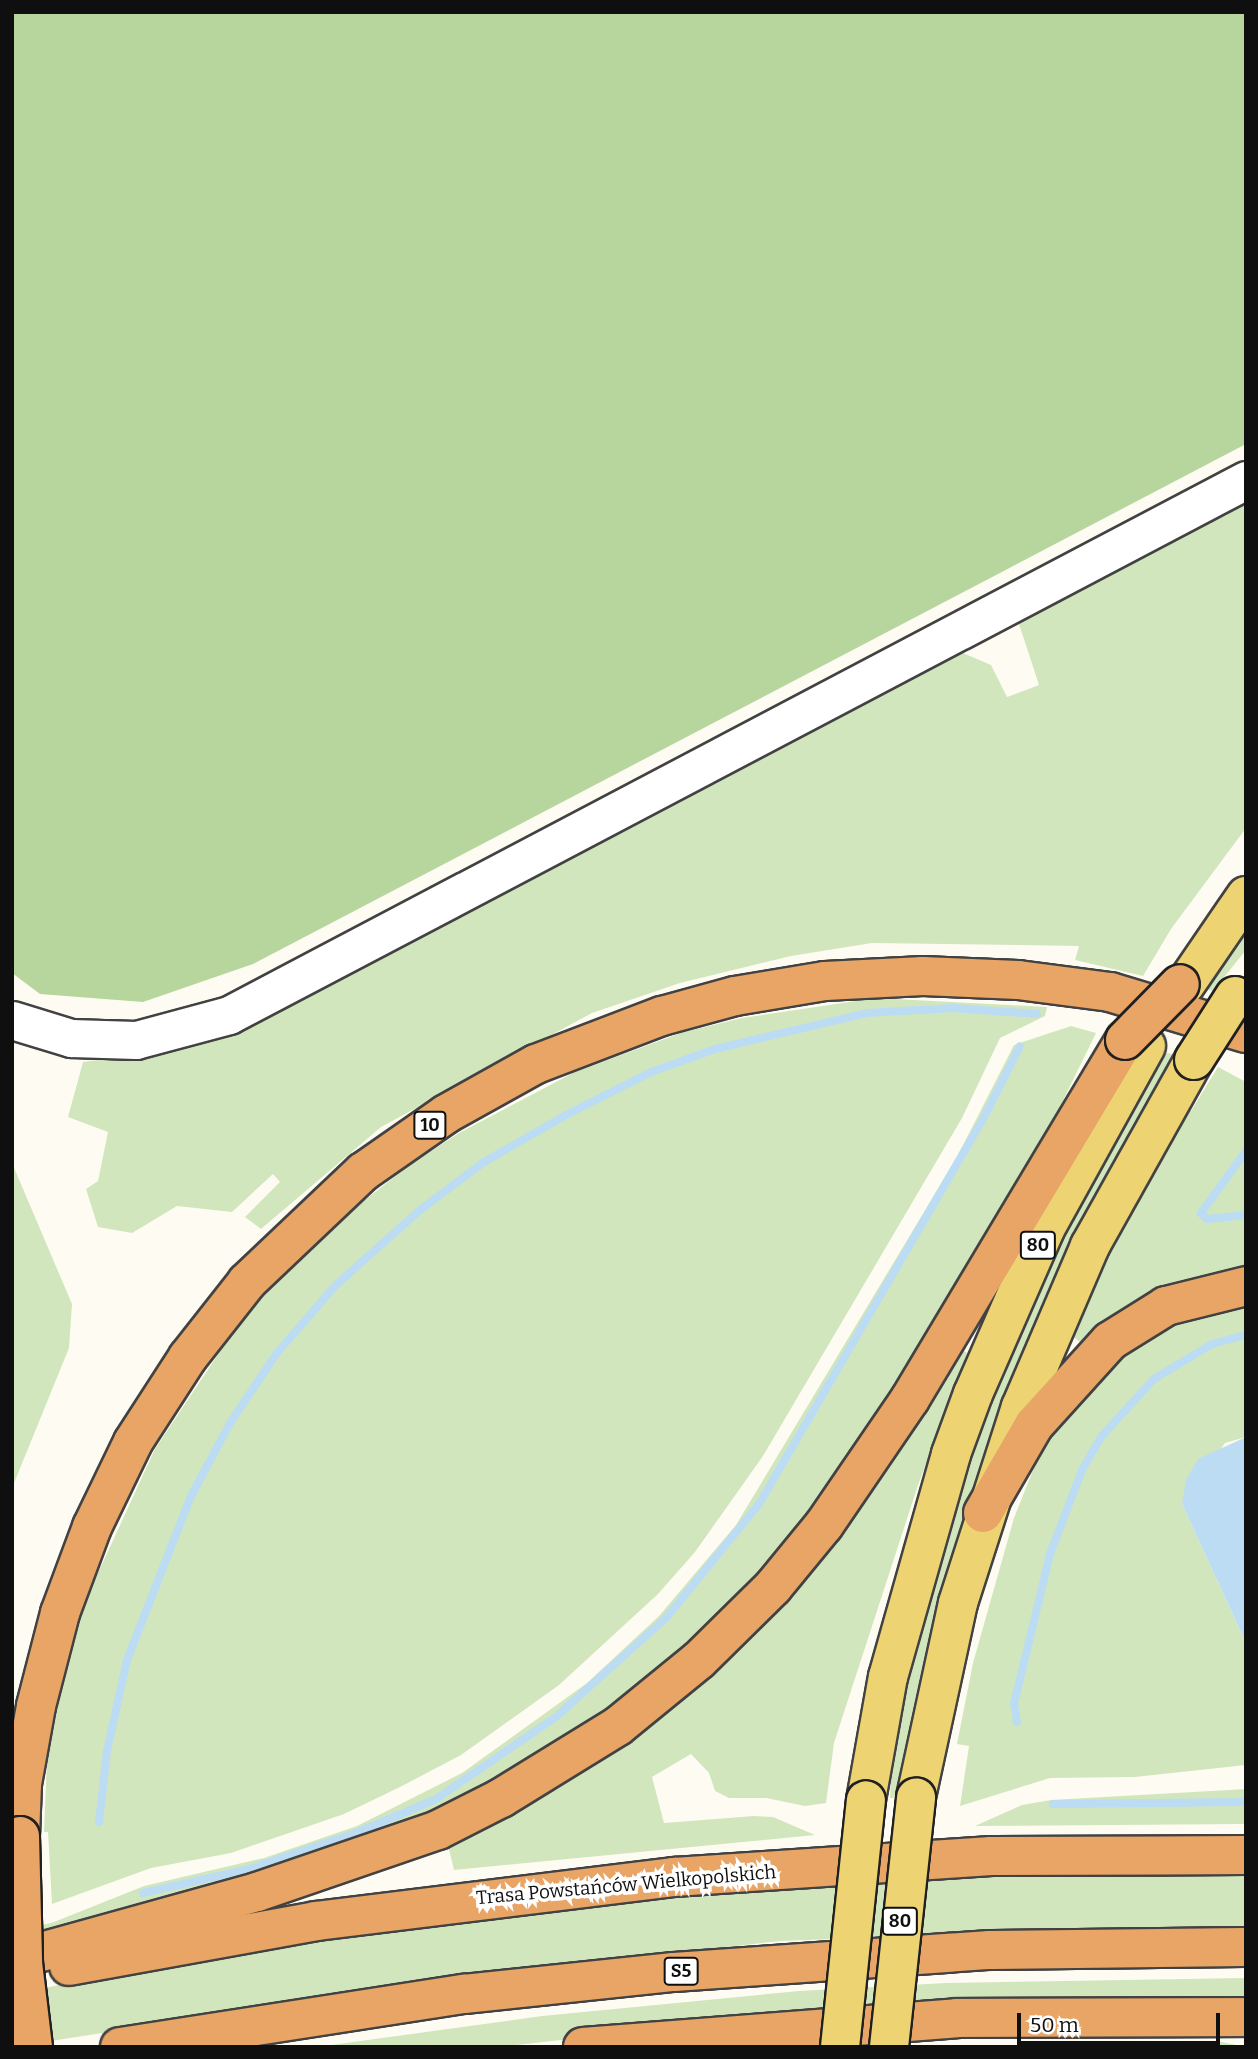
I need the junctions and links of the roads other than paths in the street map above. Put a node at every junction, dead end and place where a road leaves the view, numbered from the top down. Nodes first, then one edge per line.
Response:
1 (1246, 480) edge
2 (1246, 896) edge
3 (1187, 979) joint
4 (1240, 988) edge
5 (12, 1020) edge
6 (1246, 1033) edge
7 (1135, 1043) junction
8 (1246, 1286) edge
9 (983, 1513) junction
10 (1246, 1855) edge
11 (1246, 1947) edge
12 (12, 1960) edge
13 (12, 1977) edge
14 (1237, 2020) edge
15 (33, 2047) edge
16 (120, 2047) edge
17 (583, 2047) edge
18 (840, 2047) edge
19 (889, 2047) edge

1 - 5 street
2 - 3 main road
3 - 7 highway, bridge
4 - 9 main road, 80, bridge
6 - 15 highway, 10, bridge
7 - 12 highway
7 - 18 main road, 80, bridge
8 - 9 highway
9 - 19 main road, 80, bridge
10 - 13 highway, Trasa Powstańców Wielkopolskich
11 - 16 highway, S5
14 - 17 highway

